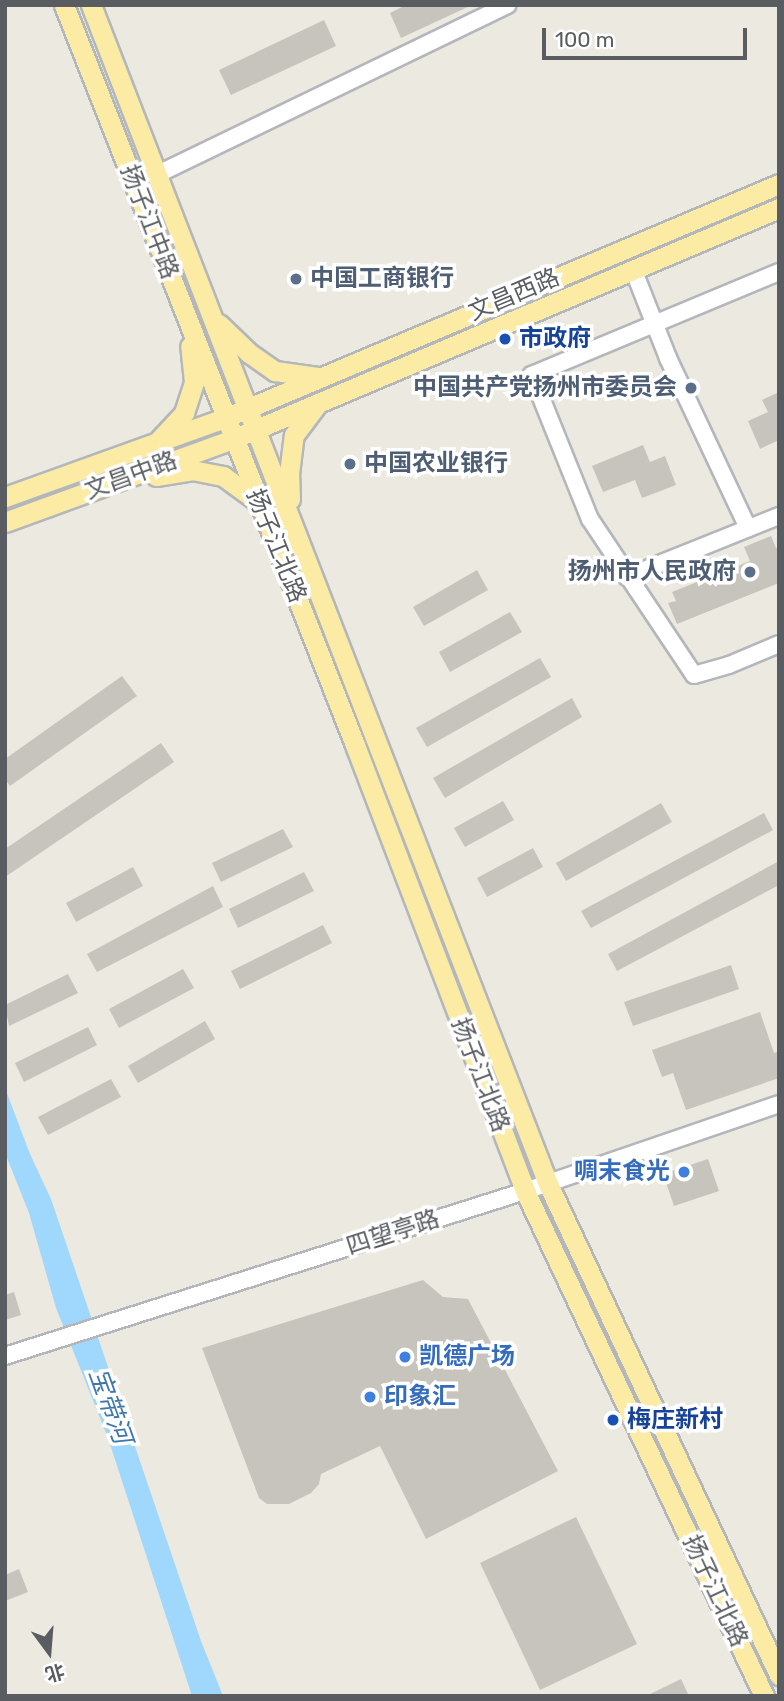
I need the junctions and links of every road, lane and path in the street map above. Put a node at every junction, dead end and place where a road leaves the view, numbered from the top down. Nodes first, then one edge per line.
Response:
1 (64, 5) edge
2 (91, 5) edge
3 (507, 5) edge
4 (158, 174) junction
5 (779, 184) edge
6 (779, 208) edge
7 (633, 269) junction
8 (779, 272) edge
9 (214, 319) junction
10 (188, 323) junction
11 (654, 324) junction
12 (319, 377) junction
13 (318, 403) junction
14 (249, 407) junction
15 (225, 418) junction
16 (257, 429) junction
17 (233, 439) junction
18 (157, 442) junction
19 (106, 485) junction
20 (5, 497) edge
21 (258, 501) junction
22 (779, 516) edge
23 (291, 517) junction
24 (5, 522) edge
25 (748, 528) junction
26 (627, 577) junction
27 (779, 643) edge
28 (779, 1104) edge
29 (548, 1184) junction
30 (525, 1191) junction
31 (5, 1356) edge
32 (779, 1675) edge
33 (764, 1696) edge

1 - 10 main road, 扬子江中路
2 - 4 main road, 扬子江中路
3 - 4 street
4 - 9 main road, 扬子江中路
5 - 12 main road, 文昌西路
6 - 7 main road, 文昌西路
7 - 11 street
7 - 13 main road, 文昌西路
8 - 11 street
9 - 12 main road
9 - 14 main road, 扬子江中路
10 - 15 main road, 扬子江中路
10 - 18 main road
11 - 25 street
11 - 26 street
12 - 14 main road, 文昌西路
13 - 16 main road, 文昌西路
13 - 23 main road
14 - 15 main road, 文昌中路
14 - 16 main road, 扬子江中路
15 - 17 main road, 扬子江中路
15 - 18 main road, 文昌中路
16 - 17 main road, 文昌中路
16 - 23 main road, 扬子江北路
17 - 19 main road, 文昌中路
17 - 21 main road, 扬子江北路
18 - 20 main road, 文昌中路
19 - 21 main road
19 - 24 main road, 文昌中路
21 - 30 main road, 扬子江北路
22 - 25 street
23 - 29 main road, 扬子江北路
25 - 26 street
26 - 27 street
28 - 29 street, 四望亭路
29 - 30 street, 四望亭路
29 - 32 main road, 扬子江北路
30 - 31 street, 四望亭路
30 - 33 main road, 扬子江北路

